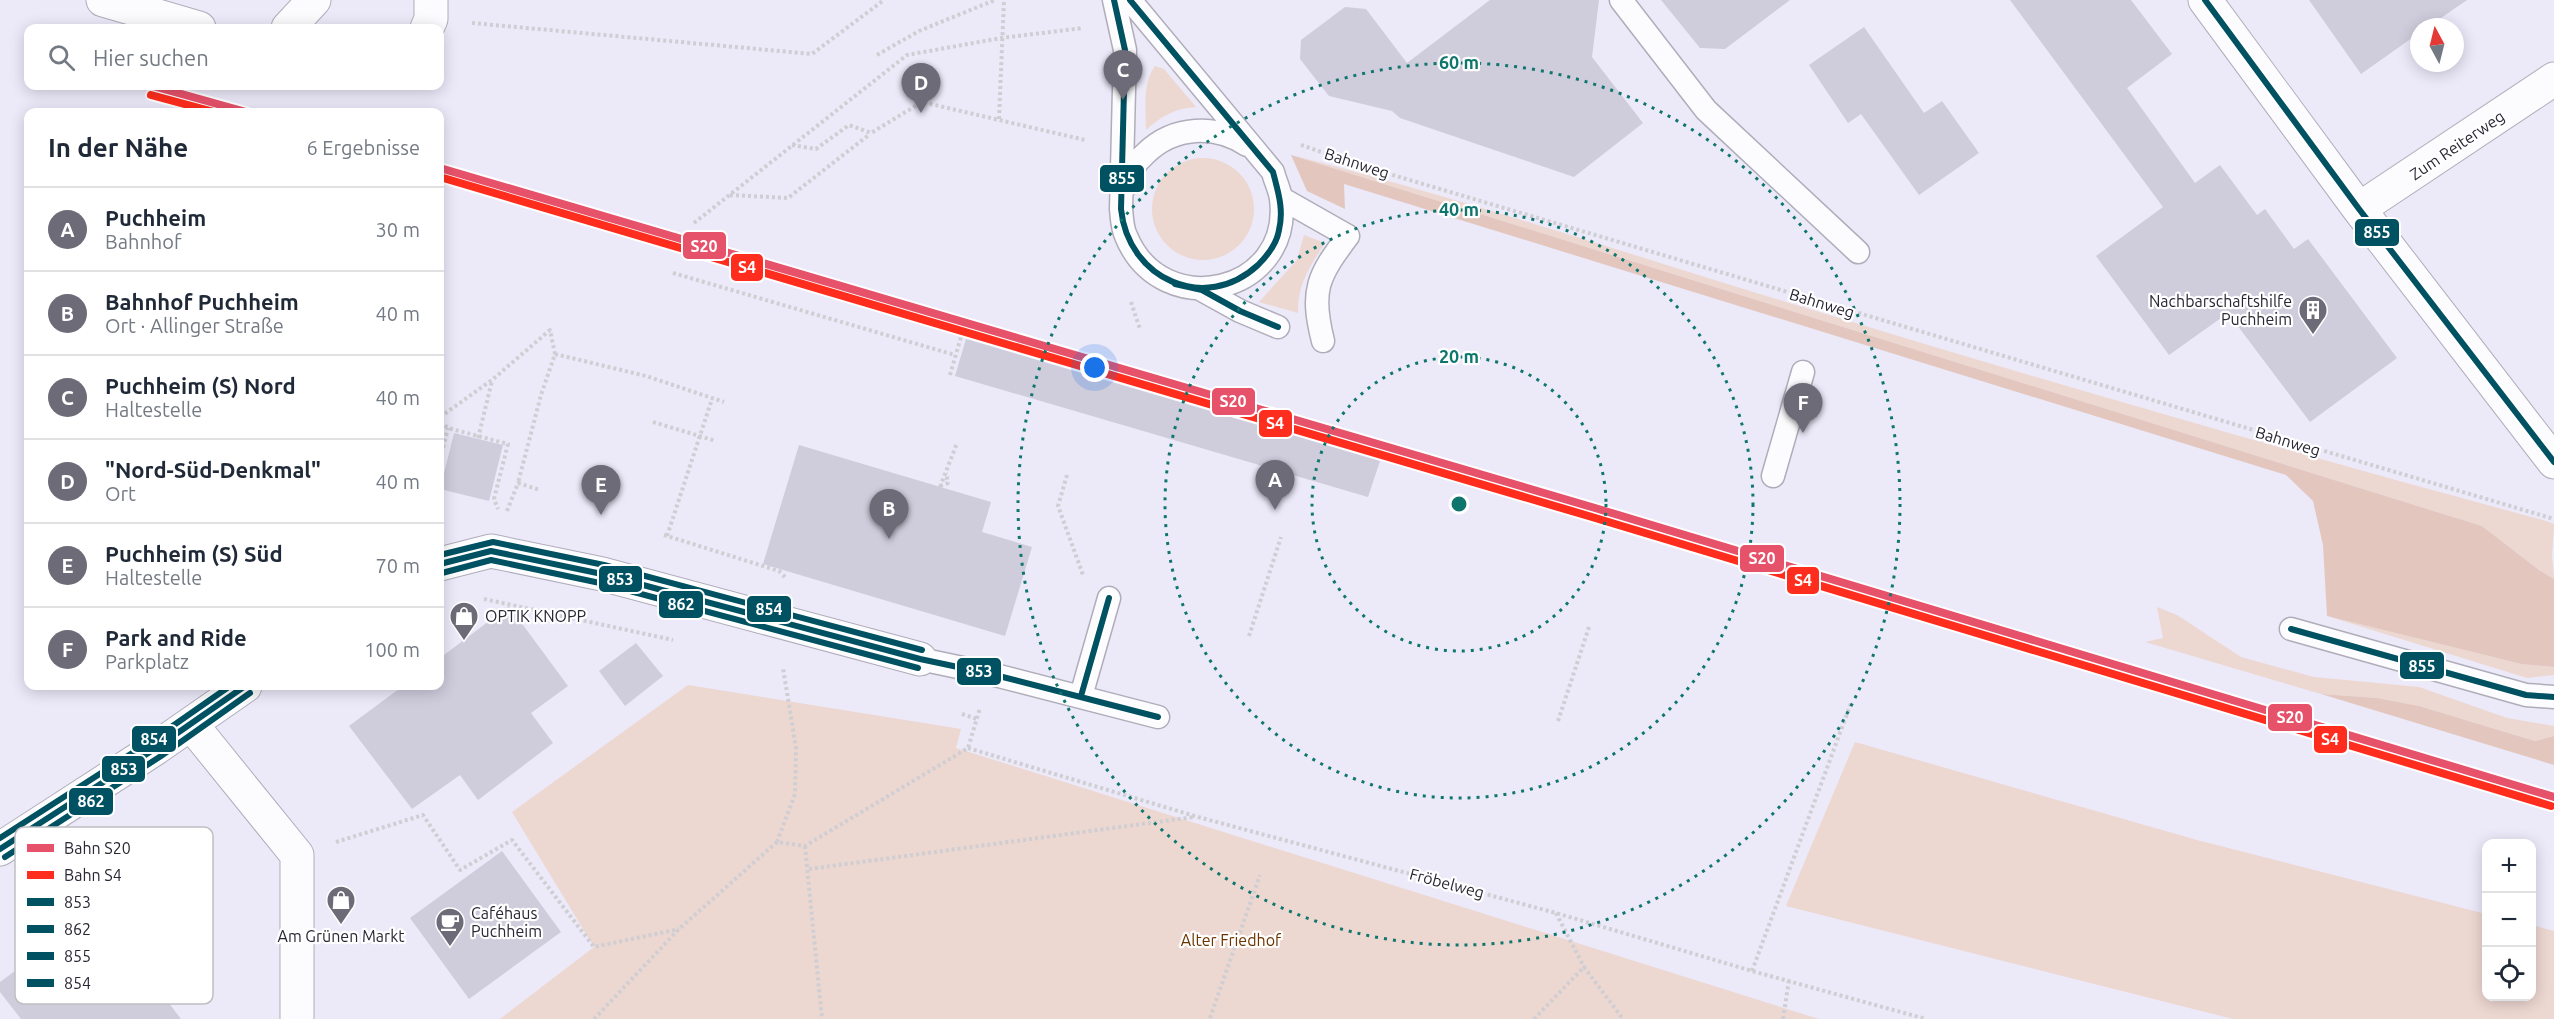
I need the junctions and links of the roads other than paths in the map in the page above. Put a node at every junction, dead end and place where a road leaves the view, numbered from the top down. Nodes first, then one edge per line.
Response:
1 (103, 0) edge
2 (314, 0) edge
3 (1114, 0) edge
4 (1130, 0) edge
5 (1621, 0) edge
6 (2205, 0) edge
7 (185, 24) edge
8 (292, 24) edge
9 (2554, 79) edge
10 (1256, 150) junction
11 (1281, 198) junction
12 (1121, 209) junction
13 (2359, 209) junction
14 (1858, 252) dead end
15 (1202, 290) junction
16 (1278, 327) dead end
17 (1323, 341) dead end
18 (1803, 372) dead end
19 (2554, 462) edge
20 (1773, 476) dead end
21 (444, 563) edge
22 (1109, 598) dead end
23 (2291, 629) dead end
24 (920, 659) joint
25 (239, 690) edge
26 (1081, 696) junction
27 (2554, 697) edge
28 (1158, 717) dead end
29 (191, 724) junction
30 (34, 827) edge
31 (15, 839) edge
32 (0, 849) edge
33 (305, 1012) edge

1 - 7 street
2 - 8 street
3 - 12 lane
4 - 10 lane
5 - 14 lane
6 - 13 street
9 - 13 street, Zum Reiterweg
10 - 11 lane
10 - 12 lane
11 - 15 lane
11 - 17 lane
12 - 15 lane
13 - 19 street
15 - 16 lane
18 - 20 lane
21 - 24 street
22 - 26 lane
23 - 27 lane
24 - 26 lane
25 - 29 street
26 - 28 lane
29 - 30 street
29 - 33 street
31 - 32 street

